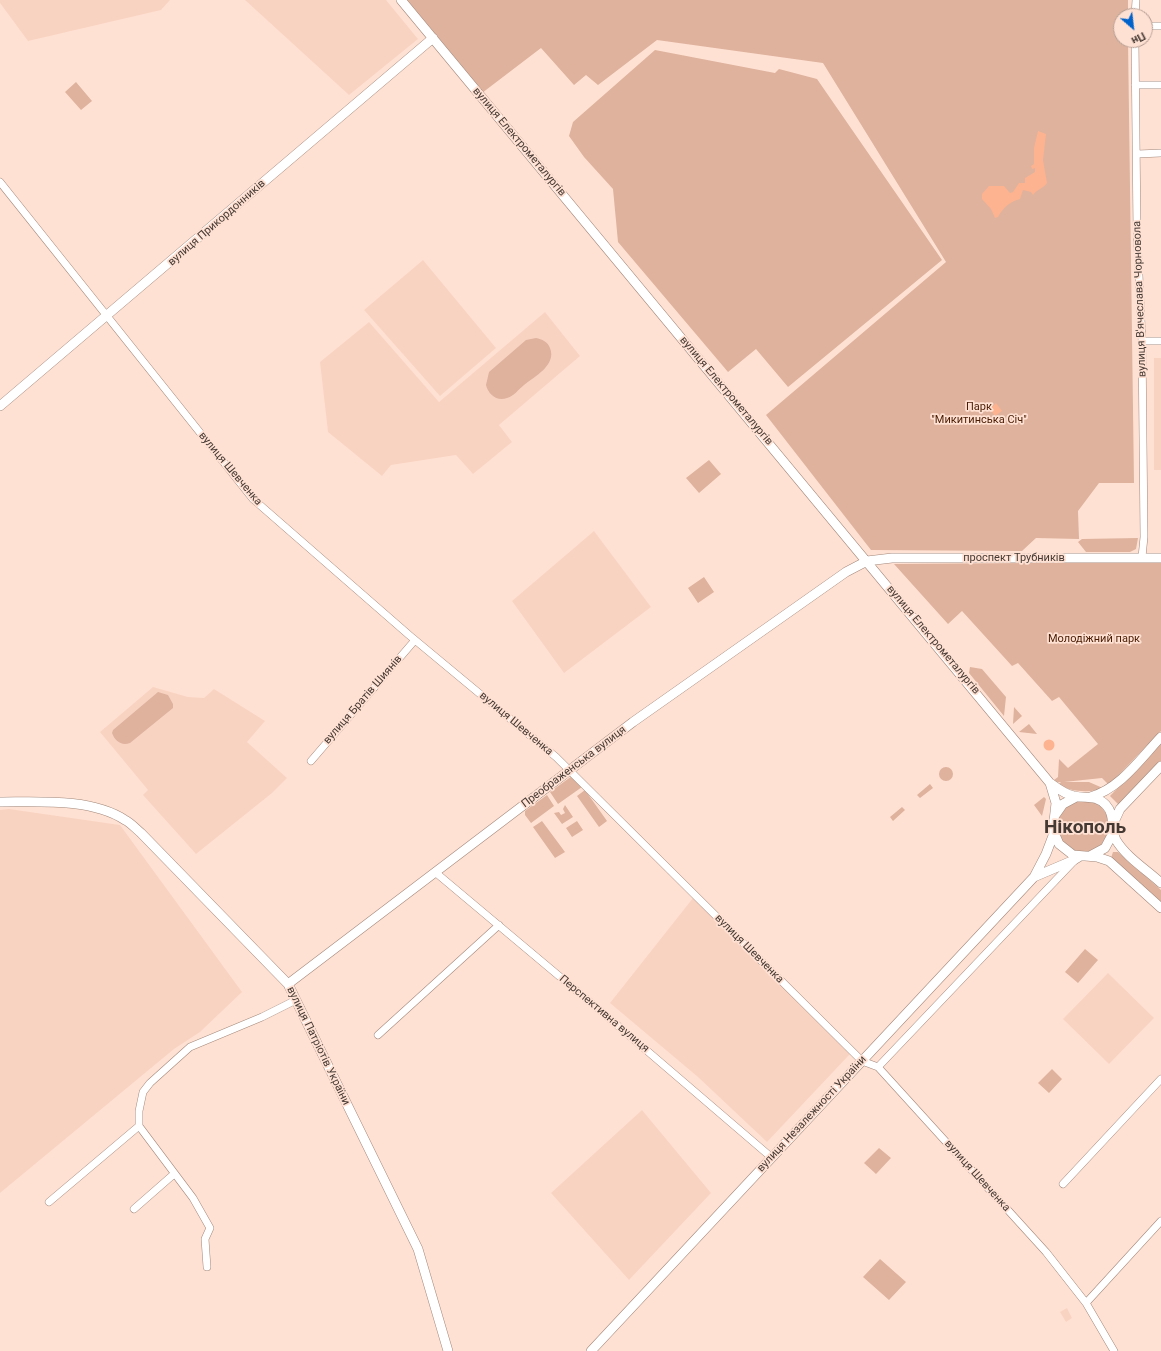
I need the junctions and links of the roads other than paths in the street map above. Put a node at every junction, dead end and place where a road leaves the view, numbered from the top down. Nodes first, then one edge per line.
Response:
1 (401, 0) edge
2 (433, 38) junction
3 (1135, 48) edge
4 (1135, 85) junction
5 (1161, 85) edge
6 (1161, 153) edge
7 (1138, 154) junction
8 (0, 182) edge
9 (106, 317) junction
10 (1142, 340) junction
11 (1161, 341) edge
12 (0, 406) edge
13 (1142, 557) junction
14 (1161, 558) edge
15 (867, 561) junction
16 (415, 640) junction
17 (1161, 737) edge
18 (311, 761) dead end
19 (1161, 766) edge
20 (569, 770) junction
21 (1050, 783) junction
22 (1076, 797) junction
23 (1090, 797) junction
24 (0, 802) edge
25 (1056, 814) junction
26 (1114, 822) junction
27 (1054, 833) junction
28 (1113, 833) junction
29 (1090, 856) junction
30 (1077, 858) junction
31 (435, 872) junction
32 (1034, 877) junction
33 (1161, 883) edge
34 (1161, 908) edge
35 (499, 925) junction
36 (288, 984) junction
37 (296, 1000) junction
38 (378, 1035) dead end
39 (862, 1061) junction
40 (878, 1067) junction
41 (1161, 1079) edge
42 (139, 1126) junction
43 (771, 1157) junction
44 (174, 1174) junction
45 (1063, 1184) dead end
46 (50, 1202) dead end
47 (134, 1209) dead end
48 (1161, 1221) edge
49 (207, 1267) dead end
50 (1086, 1303) junction
51 (448, 1351) edge
52 (590, 1351) edge
53 (1114, 1351) edge

1 - 2 main road, вулиця Електрометалургів
2 - 9 main road, вулиця Прикордонників
2 - 15 main road, вулиця Електрометалургів
3 - 4 street, вулиця В'ячеслава Чорновола
4 - 5 street
4 - 7 street, вулиця В'ячеслава Чорновола
6 - 7 street
7 - 10 street, вулиця В'ячеслава Чорновола
8 - 9 street, вулиця Шевченка
9 - 12 main road, вулиця Прикордонників
9 - 16 street, вулиця Шевченка
10 - 11 street
10 - 13 street, вулиця В'ячеслава Чорновола
13 - 14 main road, проспект Трубників
13 - 15 main road, проспект Трубників
15 - 20 main road, Преображенська вулиця
15 - 21 main road, вулиця Електрометалургів
16 - 18 street, вулиця Братів Шиянів
16 - 20 street, вулиця Шевченка
17 - 23 main road
19 - 26 main road
20 - 31 main road, Преображенська вулиця
20 - 39 street, вулиця Шевченка
21 - 22 main road, вулиця Електрометалургів
21 - 25 main road, вулиця Електрометалургів
22 - 23 main road, вулиця Електрометалургів
22 - 25 main road
23 - 26 main road
24 - 36 main road, вулиця Патріотів України
25 - 27 main road, вулиця Електрометалургів
26 - 28 main road
27 - 30 main road
27 - 32 main road, вулиця Електрометалургів
28 - 29 main road
28 - 33 main road
29 - 30 main road
29 - 34 main road
30 - 32 main road
30 - 40 street
31 - 35 street, Перспективна вулиця
31 - 36 main road, Преображенська вулиця
32 - 39 main road, вулиця Незалежності України
35 - 38 street
35 - 43 street, Перспективна вулиця
36 - 37 main road, вулиця Патріотів України
37 - 42 street
37 - 51 main road, вулиця Патріотів України
39 - 40 street, вулиця Шевченка
39 - 43 main road, вулиця Незалежності України
40 - 50 street, вулиця Шевченка
41 - 45 street
42 - 44 street
42 - 46 street
43 - 52 main road, вулиця Незалежності України
44 - 47 street
44 - 49 street
48 - 50 street
50 - 53 street, вулиця Шевченка

